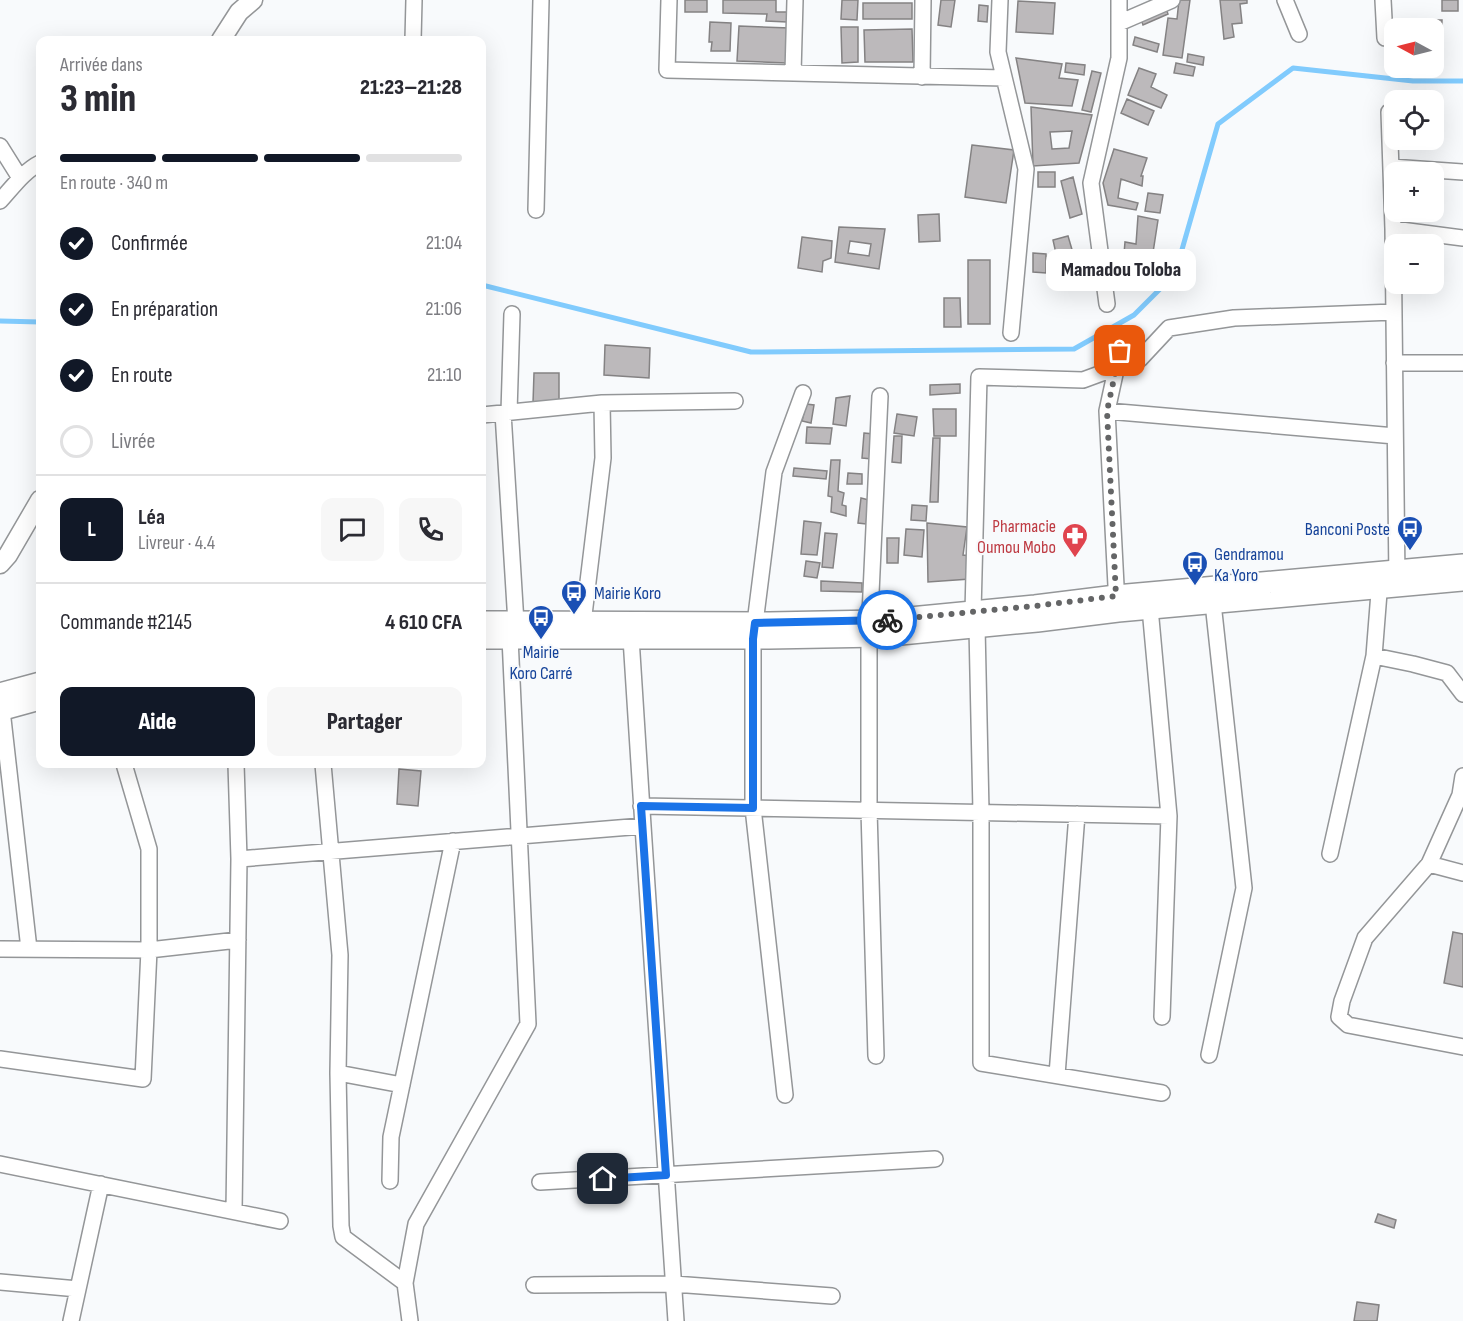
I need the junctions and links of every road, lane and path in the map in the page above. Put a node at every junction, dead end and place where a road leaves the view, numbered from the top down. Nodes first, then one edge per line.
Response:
1 (253, 0) edge
2 (414, 0) edge
3 (541, 0) edge
4 (669, 0) edge
5 (795, 0) edge
6 (923, 0) edge
7 (1000, 0) edge
8 (1119, 0) edge
9 (1172, 0) edge
10 (1284, 0) edge
11 (1383, 0) edge
12 (1384, 19) edge
13 (1119, 23) junction
14 (1299, 34) dead end
15 (224, 36) edge
16 (413, 36) edge
17 (794, 73) junction
18 (922, 77) junction
19 (1004, 78) junction
20 (0, 146) edge
21 (36, 166) edge
22 (1444, 171) edge
23 (1463, 172) edge
24 (21, 178) junction
25 (0, 201) edge
26 (536, 210) dead end
27 (1393, 222) edge
28 (1393, 229) junction
29 (1463, 238) edge
30 (1107, 304) dead end
31 (1394, 312) junction
32 (512, 314) dead end
33 (1011, 333) dead end
34 (1120, 351) dead end
35 (1395, 363) junction
36 (1463, 363) edge
37 (1116, 368) junction
38 (802, 393) dead end
39 (880, 396) dead end
40 (735, 401) dead end
41 (602, 403) junction
42 (1107, 411) junction
43 (506, 412) junction
44 (486, 414) edge
45 (1395, 436) junction
46 (36, 507) edge
47 (0, 564) edge
48 (1463, 565) edge
49 (1388, 579) junction
50 (1463, 580) edge
51 (1213, 603) junction
52 (1117, 604) junction
53 (1150, 608) junction
54 (975, 620) junction
55 (486, 623) edge
56 (583, 623) junction
57 (870, 629) junction
58 (513, 631) junction
59 (754, 631) junction
60 (486, 637) edge
61 (632, 638) junction
62 (1374, 656) junction
63 (36, 685) edge
64 (1463, 694) edge
65 (36, 700) edge
66 (0, 704) edge
67 (125, 768) edge
68 (236, 768) edge
69 (323, 768) edge
70 (1463, 776) edge
71 (641, 806) junction
72 (753, 808) junction
73 (869, 810) junction
74 (981, 812) junction
75 (1077, 814) junction
76 (1169, 816) junction
77 (643, 826) junction
78 (519, 836) junction
79 (453, 842) junction
80 (331, 851) junction
81 (1330, 854) dead end
82 (239, 859) junction
83 (1429, 864) junction
84 (1463, 873) edge
85 (238, 940) junction
86 (0, 949) edge
87 (29, 949) junction
88 (148, 950) junction
89 (1162, 1017) dead end
90 (1463, 1047) edge
91 (876, 1056) dead end
92 (1209, 1056) dead end
93 (0, 1059) edge
94 (338, 1073) junction
95 (1057, 1075) junction
96 (402, 1085) junction
97 (1162, 1093) dead end
98 (785, 1095) dead end
99 (935, 1158) dead end
100 (0, 1164) edge
101 (666, 1175) junction
102 (390, 1181) dead end
103 (540, 1182) dead end
104 (101, 1184) junction
105 (234, 1211) junction
106 (280, 1221) dead end
107 (0, 1282) edge
108 (405, 1283) junction
109 (674, 1284) junction
110 (534, 1285) dead end
111 (78, 1289) junction
112 (832, 1296) dead end
113 (71, 1321) edge
114 (410, 1321) edge
115 (676, 1321) edge

1 - 15 street
2 - 16 street
3 - 26 street
4 - 17 street
5 - 17 street
6 - 18 street
7 - 19 street
8 - 13 street
9 - 13 street
10 - 14 street
11 - 12 street
13 - 30 street
17 - 18 street
18 - 19 street
19 - 33 street
20 - 24 street
21 - 24 street
22 - 23 street
24 - 25 street
27 - 28 street
28 - 29 street
28 - 31 street
31 - 35 street
31 - 37 street
32 - 43 street
34 - 37 street
35 - 36 street
35 - 45 street
37 - 42 street
37 - 54 street
38 - 59 street
39 - 57 street
40 - 41 street
41 - 43 street
41 - 56 street
42 - 45 street
42 - 52 street
43 - 44 street
43 - 58 street
45 - 49 street
46 - 47 street
48 - 49 main road
49 - 50 main road
49 - 51 main road
49 - 52 main road
49 - 62 street
51 - 53 main road
51 - 92 street
52 - 53 main road
52 - 54 main road
53 - 76 street
54 - 57 main road
54 - 74 street
55 - 58 main road
56 - 58 main road
56 - 59 main road
57 - 59 main road
57 - 73 street
58 - 60 main road
58 - 61 main road
58 - 78 street
59 - 61 main road
59 - 72 street
61 - 71 street
62 - 64 street
62 - 81 street
63 - 66 main road
65 - 66 main road
66 - 87 street
67 - 88 street
68 - 82 street
69 - 80 street
70 - 83 street
71 - 72 street
71 - 77 street
72 - 73 street
72 - 98 street
73 - 74 street
73 - 91 street
74 - 75 street
74 - 95 street
75 - 76 street
75 - 95 street
76 - 89 street
77 - 78 street
77 - 101 street
78 - 79 street
78 - 108 street
79 - 80 street
79 - 96 street
80 - 82 street
80 - 94 street
82 - 85 street
83 - 84 street
83 - 90 street
85 - 88 street
85 - 105 street
86 - 87 street
87 - 88 street
88 - 93 street
94 - 96 street
94 - 108 street
95 - 97 street
96 - 102 street
99 - 101 street
100 - 104 street
101 - 103 street
101 - 109 street
104 - 105 street
104 - 111 street
105 - 106 street
107 - 111 street
108 - 114 street
109 - 110 street
109 - 112 street
109 - 115 street
111 - 113 street

